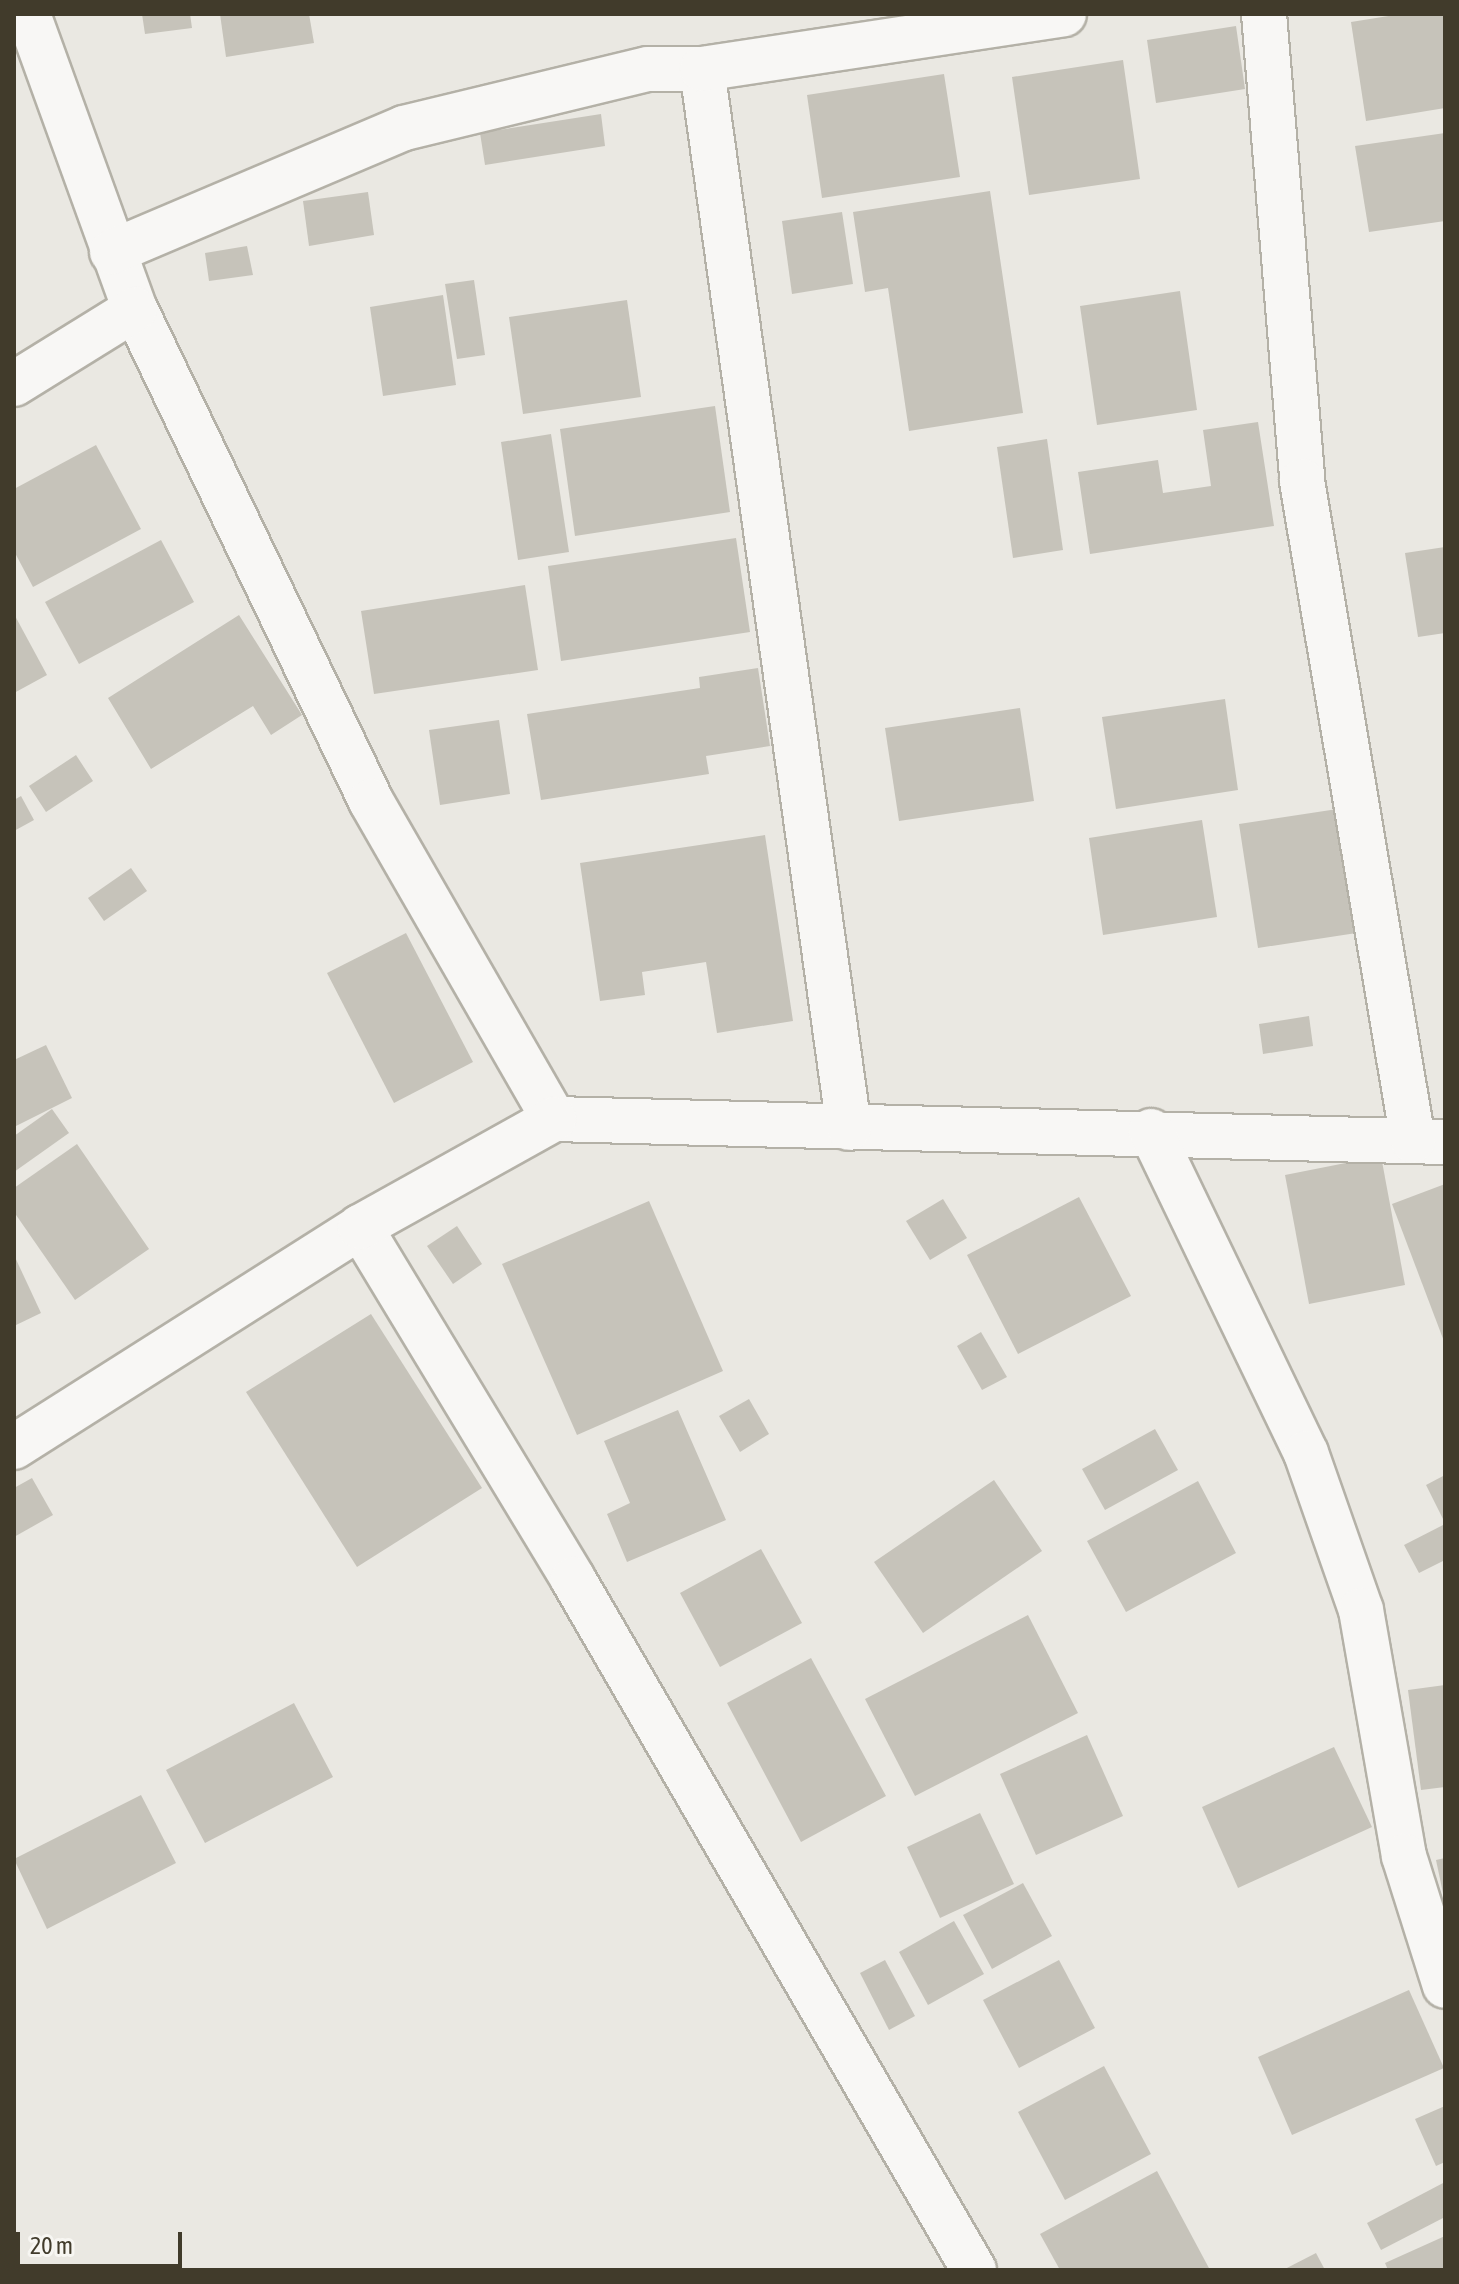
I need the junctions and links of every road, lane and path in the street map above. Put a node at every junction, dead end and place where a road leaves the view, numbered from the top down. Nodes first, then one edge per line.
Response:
1 (28, 14) edge
2 (1064, 14) edge
3 (1264, 14) edge
4 (702, 69) junction
5 (112, 252) junction
6 (135, 309) junction
7 (14, 384) edge
8 (554, 1119) junction
9 (849, 1128) junction
10 (1151, 1131) junction
11 (1429, 1141) edge
12 (360, 1227) junction
13 (14, 1447) edge
14 (1445, 1986) edge
15 (974, 2270) edge

1 - 5 street
2 - 4 street
3 - 11 street
4 - 5 street
4 - 9 street
5 - 6 street
6 - 7 street
6 - 8 street
8 - 9 street
8 - 12 street
9 - 10 street
10 - 11 street
10 - 14 street
12 - 13 street
12 - 15 street

